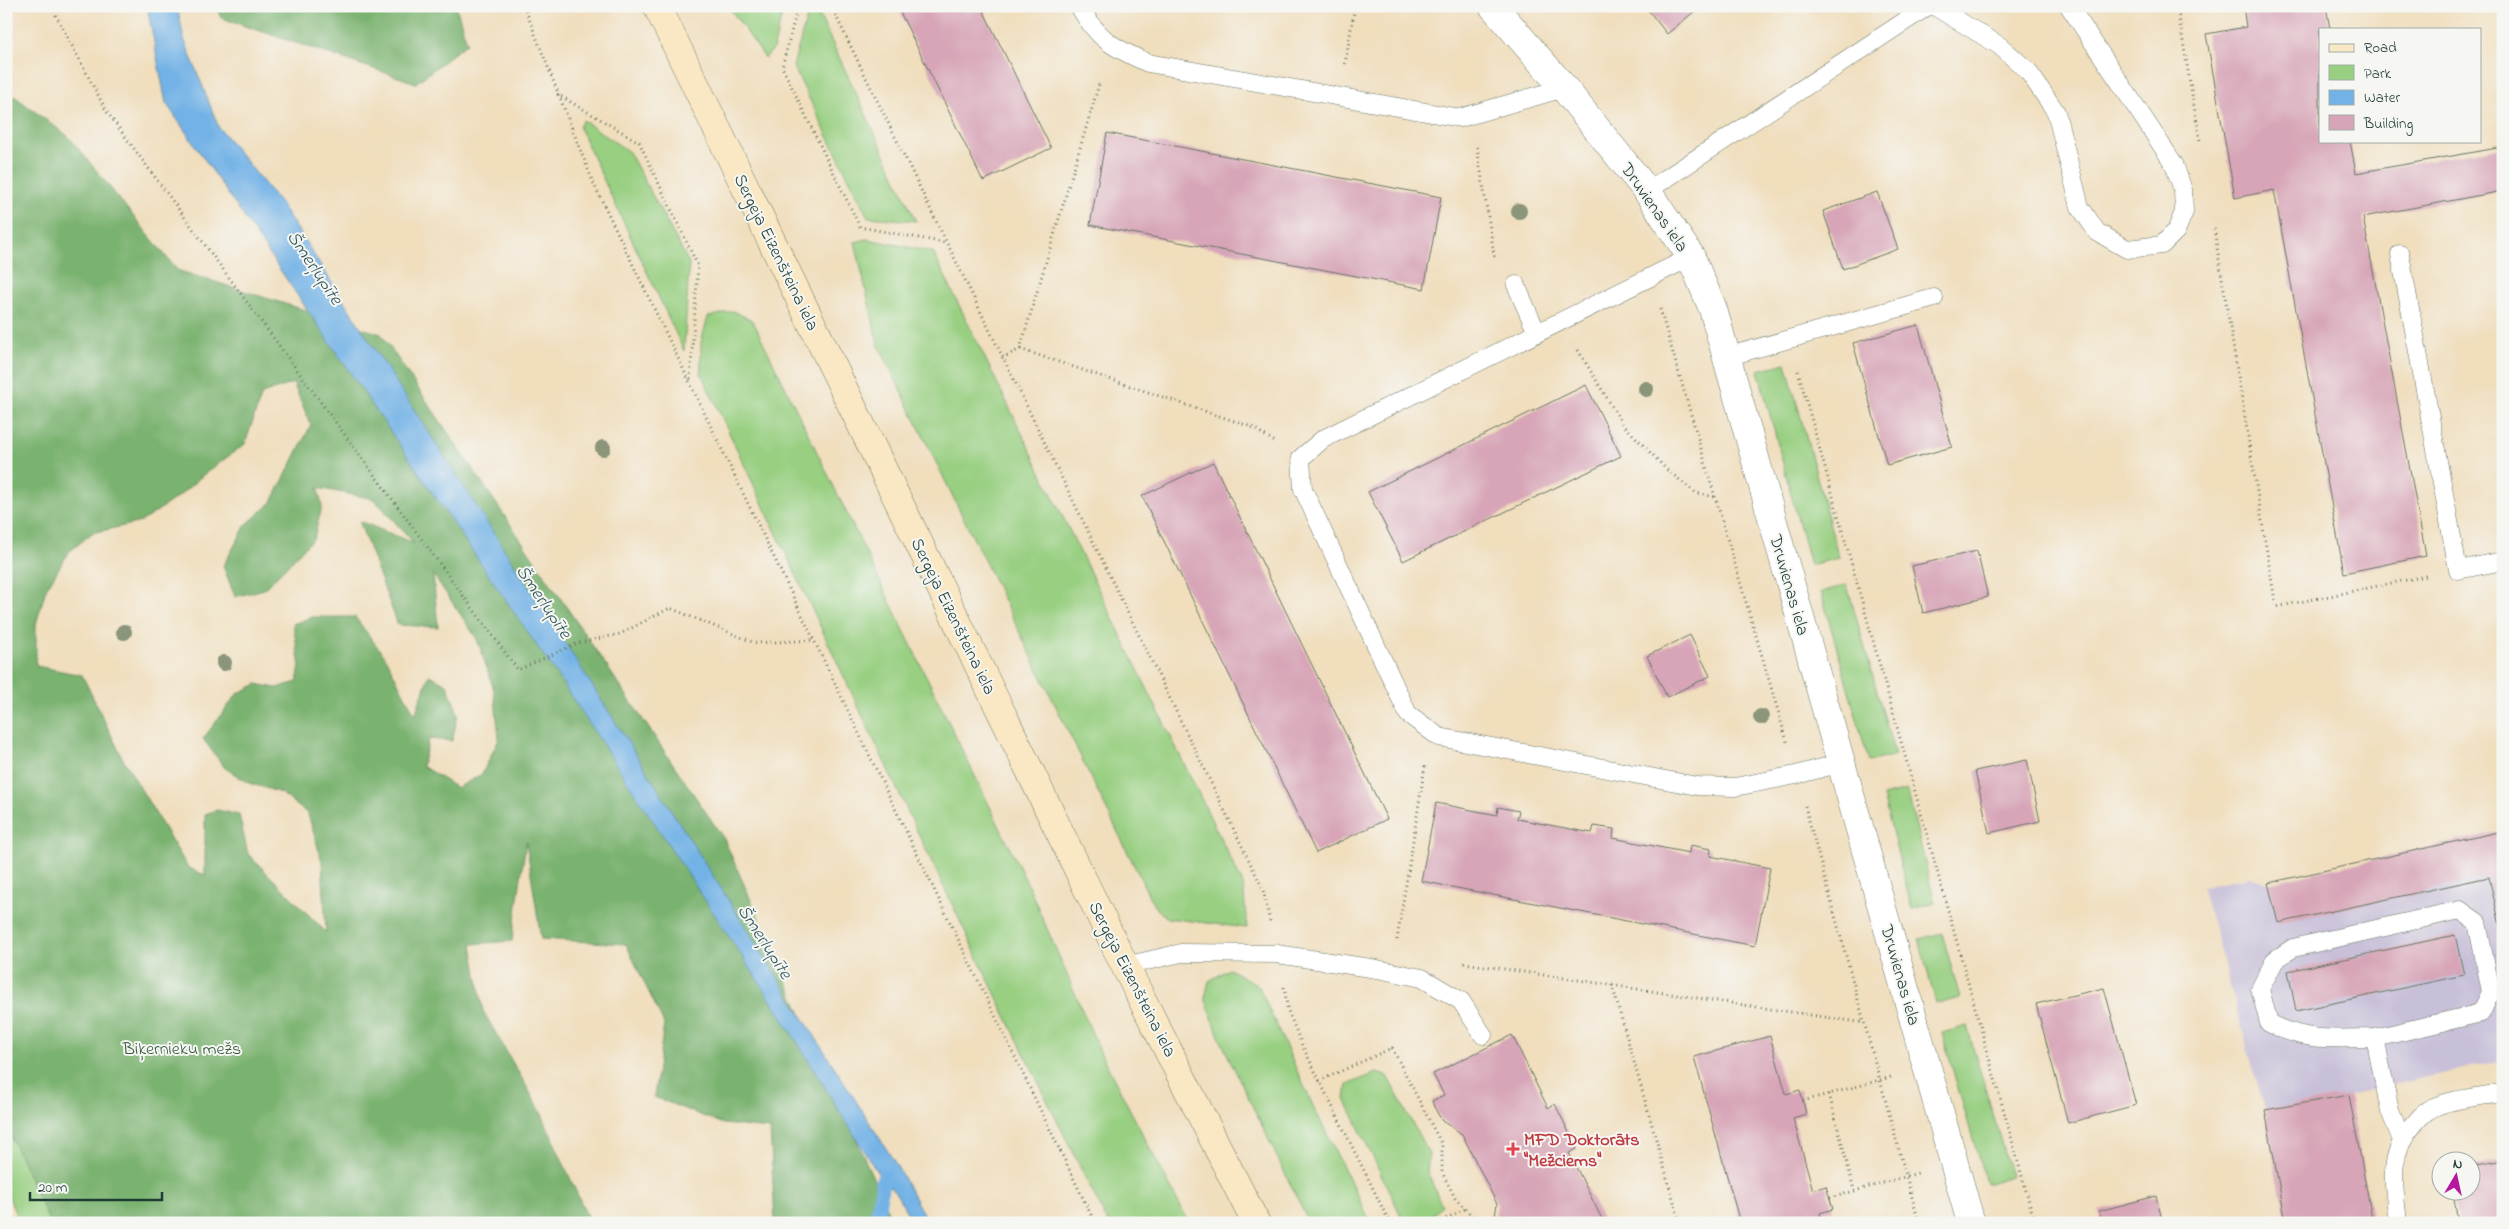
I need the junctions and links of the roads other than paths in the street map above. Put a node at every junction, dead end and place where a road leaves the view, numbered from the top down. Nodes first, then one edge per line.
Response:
1 (657, 6) edge
2 (1080, 6) edge
3 (1493, 6) edge
4 (1928, 6) edge
5 (1934, 6) edge
6 (2069, 6) edge
7 (1564, 88) junction
8 (1648, 191) junction
9 (2400, 254) dead end
10 (1691, 257) junction
11 (1516, 285) road end
12 (1934, 298) dead end
13 (1536, 333) junction
14 (1726, 357) junction
15 (2503, 561) edge
16 (1841, 763) junction
17 (1125, 966) junction
18 (1484, 1035) dead end
19 (2375, 1038) junction
20 (2503, 1092) edge
21 (2401, 1138) junction
22 (1256, 1223) edge
23 (1971, 1223) edge
24 (2398, 1223) edge

1 - 17 street, Sergeja Eizenšteina iela
2 - 7 lane
3 - 7 street, Druvienas iela
4 - 8 lane
5 - 6 lane
7 - 8 street, Druvienas iela
8 - 10 street, Druvienas iela
9 - 15 lane
10 - 13 lane
10 - 14 street, Druvienas iela
11 - 13 lane
12 - 14 lane
13 - 16 lane
14 - 16 street, Druvienas iela
16 - 23 street, Druvienas iela
17 - 18 lane
17 - 22 street, Sergeja Eizenšteina iela
19 - 19 lane
19 - 21 lane
20 - 21 lane
21 - 24 lane

